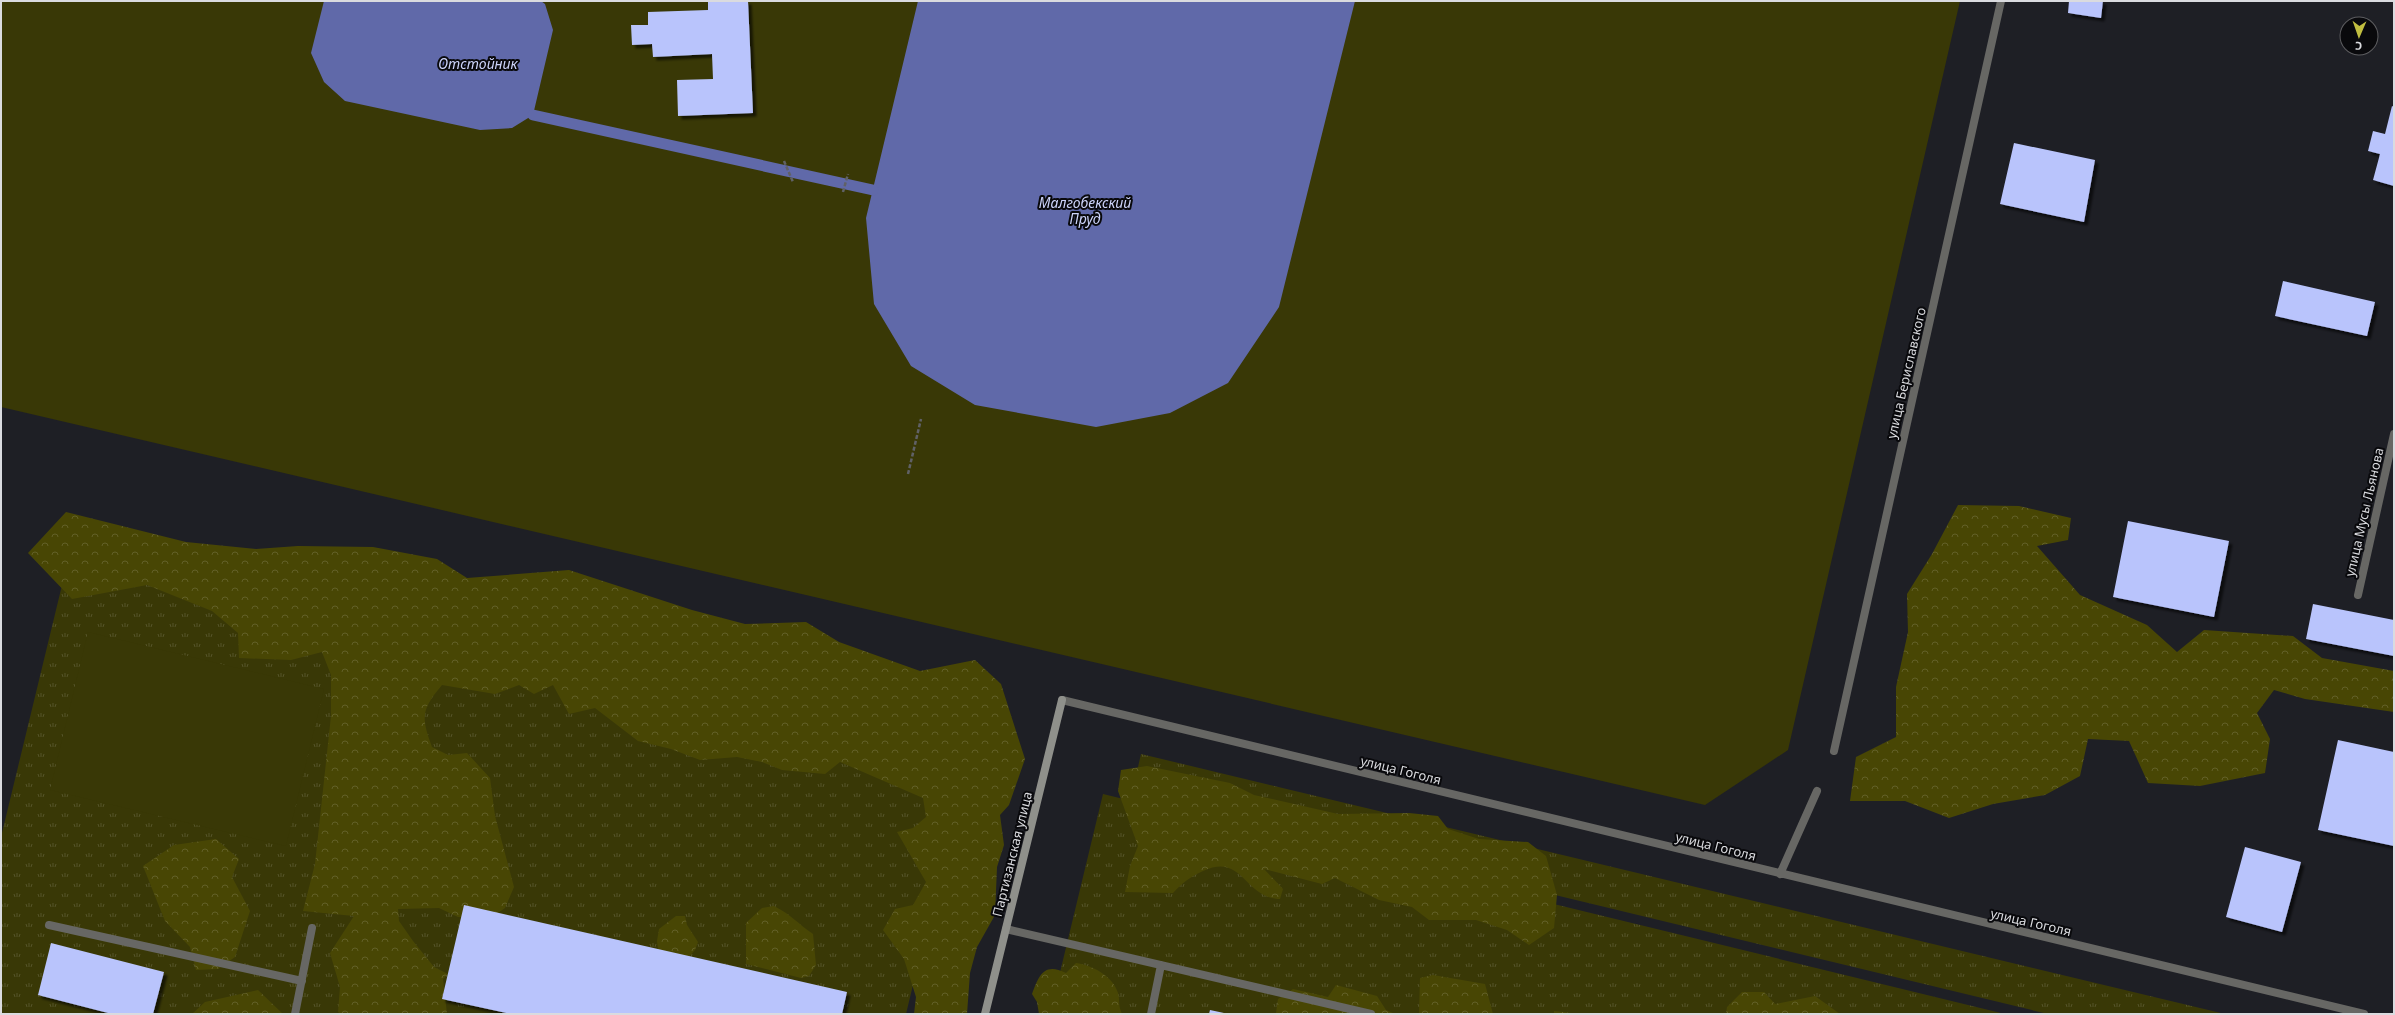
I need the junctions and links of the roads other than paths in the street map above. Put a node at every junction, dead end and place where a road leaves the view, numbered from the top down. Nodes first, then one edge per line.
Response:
1 (2000, 1) edge
2 (2394, 434) edge
3 (2358, 595) dead end
4 (1062, 700) joint
5 (1834, 751) dead end
6 (1817, 791) dead end
7 (1780, 874) junction
8 (49, 925) dead end
9 (312, 928) dead end
10 (1006, 929) junction
11 (1161, 965) junction
12 (302, 981) junction
13 (295, 1014) edge
14 (984, 1014) edge
15 (1151, 1014) edge
16 (1371, 1014) edge
17 (2364, 1014) edge

1 - 5 street, улица Бериславского
2 - 3 street, улица Мусы Льянова
4 - 7 street, улица Гоголя
4 - 10 street, Партизанская улица
6 - 7 street
7 - 17 street, улица Гоголя
8 - 12 street
9 - 12 street
10 - 11 street
10 - 14 street, Партизанская улица
11 - 15 street
11 - 16 street
12 - 13 street

